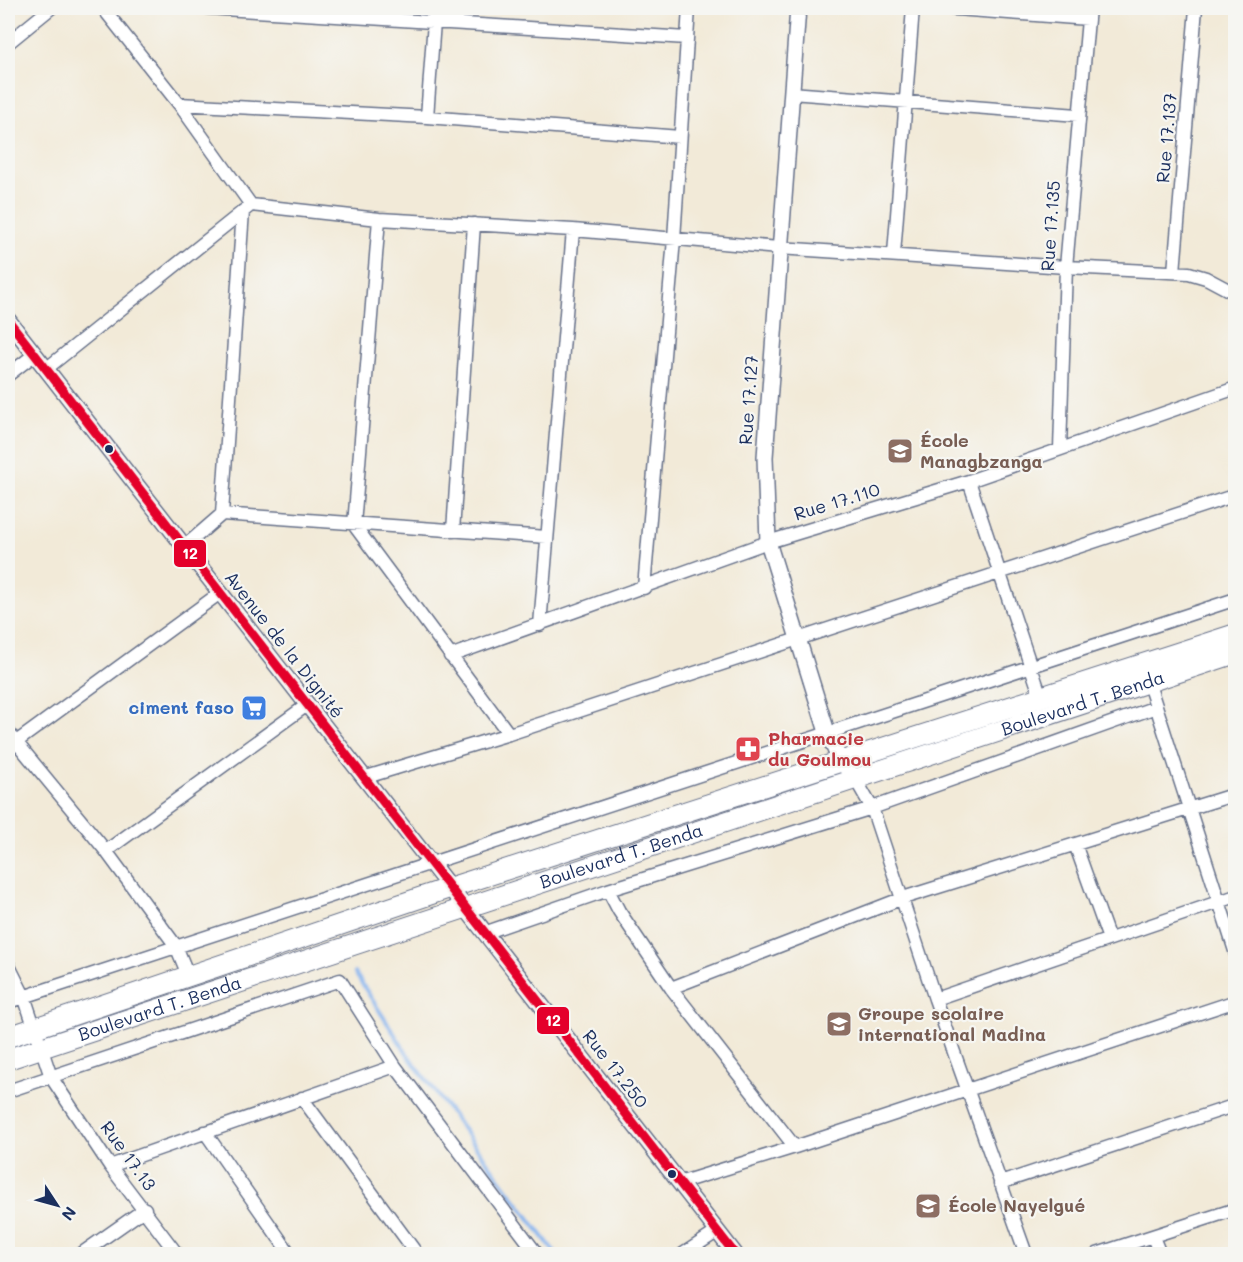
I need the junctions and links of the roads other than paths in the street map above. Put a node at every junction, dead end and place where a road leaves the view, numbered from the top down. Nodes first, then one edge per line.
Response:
1 (51, 8) edge
2 (103, 8) edge
3 (208, 8) edge
4 (435, 8) edge
5 (689, 8) edge
6 (798, 8) edge
7 (913, 8) edge
8 (943, 8) edge
9 (1196, 8) edge
10 (1088, 13) edge
11 (434, 24) junction
12 (687, 38) junction
13 (8, 43) edge
14 (791, 93) junction
15 (906, 101) junction
16 (179, 104) junction
17 (1078, 115) junction
18 (427, 117) junction
19 (680, 137) junction
20 (247, 208) junction
21 (379, 219) junction
22 (474, 224) junction
23 (573, 230) junction
24 (674, 239) junction
25 (779, 248) junction
26 (894, 254) junction
27 (1066, 267) junction
28 (1174, 272) junction
29 (1236, 294) edge
30 (8, 320) edge
31 (34, 355) junction
32 (46, 369) junction
33 (8, 375) edge
34 (1236, 388) edge
35 (1060, 449) junction
36 (969, 481) junction
37 (1236, 495) edge
38 (222, 514) junction
39 (354, 525) junction
40 (453, 531) junction
41 (547, 537) junction
42 (768, 542) junction
43 (184, 547) junction
44 (1000, 572) junction
45 (644, 588) junction
46 (220, 593) junction
47 (1236, 599) edge
48 (540, 626) junction
49 (1236, 634) edge
50 (796, 637) junction
51 (1236, 653) edge
52 (450, 656) junction
53 (1030, 666) junction
54 (1148, 681) junction
55 (1041, 697) junction
56 (307, 705) junction
57 (1156, 707) junction
58 (827, 732) junction
59 (509, 734) junction
60 (10, 740) edge
61 (840, 760) junction
62 (363, 778) junction
63 (856, 780) junction
64 (1236, 794) edge
65 (872, 808) junction
66 (1190, 809) junction
67 (1075, 844) junction
68 (106, 852) junction
69 (430, 864) junction
70 (449, 888) junction
71 (608, 890) junction
72 (1236, 897) edge
73 (903, 898) junction
74 (1220, 902) junction
75 (465, 908) junction
76 (484, 933) junction
77 (1109, 939) junction
78 (176, 946) junction
79 (1236, 954) edge
80 (8, 964) edge
81 (188, 975) junction
82 (671, 988) junction
83 (24, 996) junction
84 (935, 999) junction
85 (1236, 1001) edge
86 (8, 1002) edge
87 (35, 1028) junction
88 (8, 1037) edge
89 (42, 1047) junction
90 (8, 1059) edge
91 (395, 1066) junction
92 (51, 1077) junction
93 (967, 1088) junction
94 (8, 1091) edge
95 (302, 1098) junction
96 (1236, 1105) edge
97 (205, 1132) junction
98 (795, 1147) junction
99 (111, 1166) junction
100 (679, 1183) junction
101 (1000, 1183) junction
102 (145, 1209) junction
103 (1236, 1209) edge
104 (718, 1231) junction
105 (1153, 1237) junction
106 (81, 1254) edge
107 (177, 1254) edge
108 (290, 1254) edge
109 (417, 1254) edge
110 (537, 1254) edge
111 (683, 1254) edge
112 (735, 1254) edge
113 (1026, 1254) edge
114 (1097, 1254) edge
115 (1160, 1254) edge

1 - 13 street
2 - 16 street
3 - 11 street
4 - 11 street
5 - 12 street
6 - 14 street, Rue 17.127
7 - 15 street
8 - 10 street
9 - 28 street, Rue 17.137
10 - 17 street, Rue 17.135
11 - 12 street
11 - 18 street
12 - 19 street
14 - 15 street
14 - 25 street, Rue 17.127
15 - 17 street
15 - 26 street
16 - 18 street
16 - 20 street
17 - 27 street, Rue 17.135
18 - 19 street
19 - 24 street
20 - 21 street
20 - 32 street
20 - 38 street
21 - 22 street
21 - 39 street
22 - 23 street
22 - 40 street
23 - 24 street
23 - 41 street
24 - 25 street
24 - 45 street
25 - 26 street
25 - 42 street, Rue 17.127
26 - 27 street
27 - 28 street
27 - 35 street, Rue 17.135
28 - 29 street
30 - 31 street, Avenue de la Dignité
31 - 32 street, Avenue de la Dignité
31 - 33 street
32 - 43 street, Avenue de la Dignité
34 - 35 street, Rue 17.110
35 - 36 street, Rue 17.110
36 - 42 street, Rue 17.110
36 - 44 street
37 - 44 street
38 - 39 street
38 - 43 street
39 - 40 street
39 - 52 street
40 - 41 street
41 - 48 street
42 - 45 street, Rue 17.110
42 - 50 street, Rue 17.127
43 - 46 street, Avenue de la Dignité
44 - 50 street
44 - 53 street
45 - 48 street, Rue 17.110
46 - 56 street, Avenue de la Dignité
46 - 60 street
47 - 53 street
48 - 52 street, Rue 17.110
49 - 55 highway, Boulevard T. Benda
50 - 58 street, Rue 17.127
50 - 59 street
51 - 54 highway, Boulevard T. Benda
52 - 59 street
53 - 55 street
53 - 58 street
54 - 57 street
54 - 63 highway, Boulevard T. Benda
55 - 61 highway, Boulevard T. Benda
56 - 62 street, Avenue de la Dignité
56 - 68 street
57 - 65 street
57 - 66 street
58 - 61 street, Rue 17.127
58 - 69 street
59 - 62 street
60 - 68 street
61 - 63 street, Rue 17.127
61 - 70 highway, Boulevard T. Benda
62 - 69 street, Avenue de la Dignité
63 - 65 street
63 - 75 highway, Boulevard T. Benda
64 - 66 street
65 - 71 street
65 - 73 street
66 - 67 street
66 - 74 street
67 - 73 street
67 - 77 street
68 - 78 street
69 - 70 street, Avenue de la Dignité
69 - 78 street
70 - 75 street, Avenue de la Dignité
70 - 81 highway, Boulevard T. Benda
71 - 76 street
71 - 82 street
72 - 74 street
73 - 82 street
73 - 84 street
74 - 77 street
74 - 79 street
75 - 76 street, Rue 17.250
75 - 89 highway, Boulevard T. Benda
76 - 100 street, Rue 17.250
77 - 84 street
78 - 81 street
78 - 83 street
80 - 83 street, Rue 17.13
81 - 87 highway, Boulevard T. Benda
82 - 98 street
83 - 86 street
83 - 87 street, Rue 17.13
84 - 93 street
85 - 93 street
87 - 88 highway, Boulevard T. Benda
87 - 89 street, Rue 17.13
89 - 90 highway, Boulevard T. Benda
89 - 92 street, Rue 17.13
91 - 92 street
91 - 95 street
91 - 110 street
92 - 94 street
92 - 99 street, Rue 17.13
93 - 98 street
93 - 101 street
95 - 97 street
95 - 109 street
96 - 101 street
97 - 99 street
97 - 108 street
98 - 100 street
99 - 102 street, Rue 17.13
100 - 104 street, Rue 17.250
101 - 113 street
102 - 106 street
102 - 107 street, Rue 17.13
103 - 105 street
104 - 111 street
104 - 112 street, Rue 17.250
105 - 114 street
105 - 115 street

